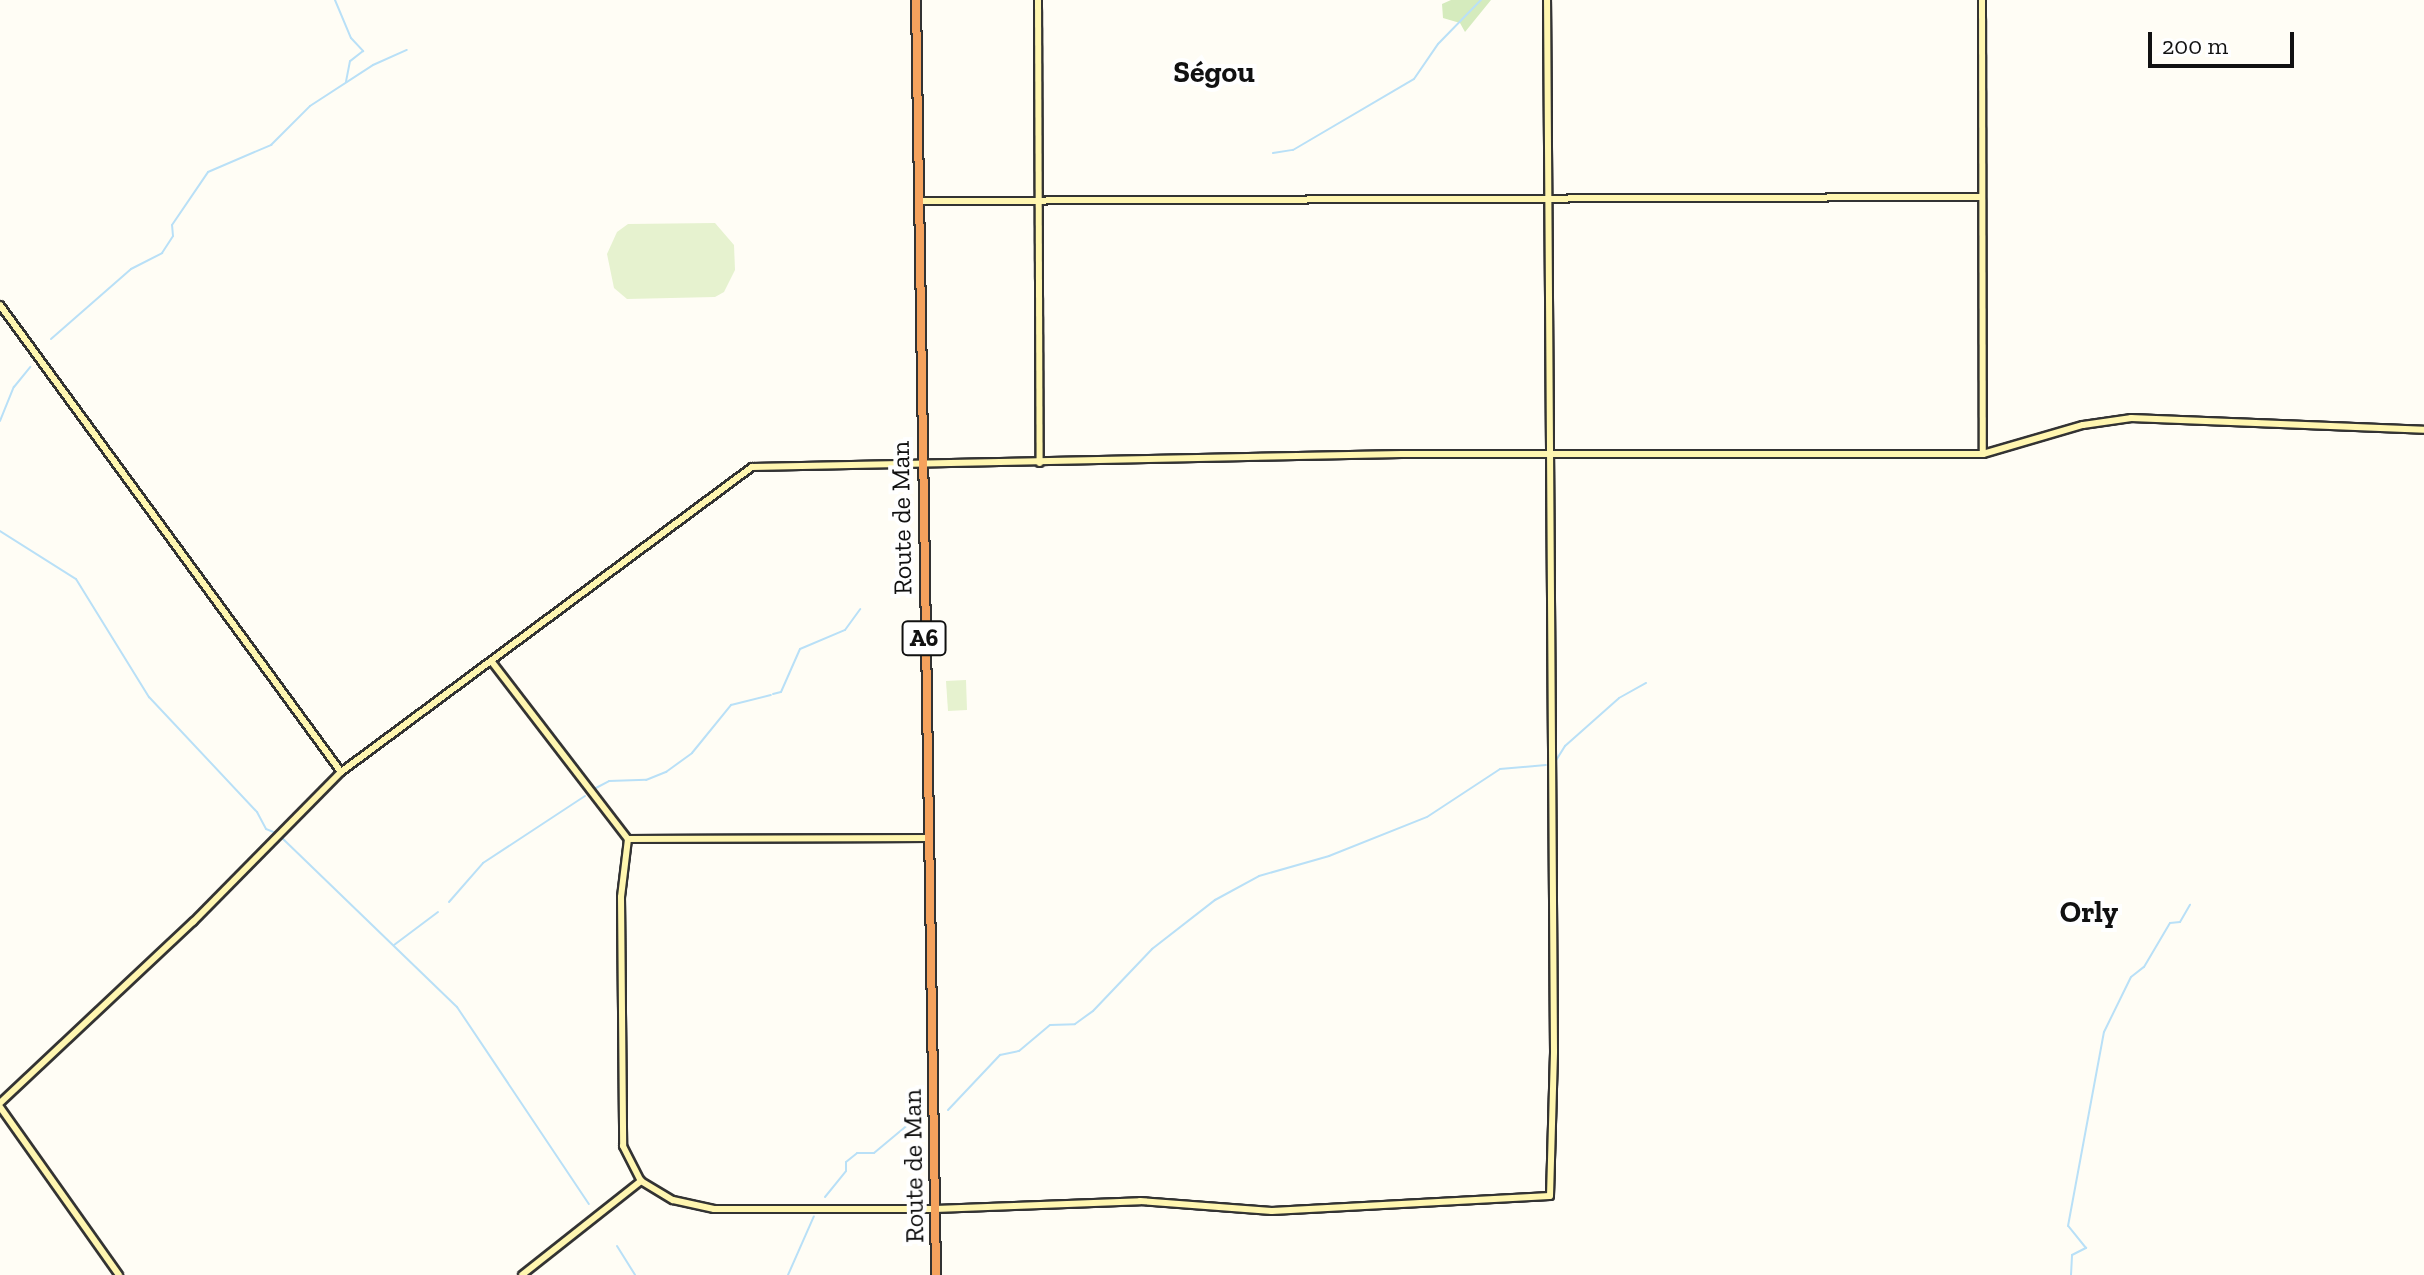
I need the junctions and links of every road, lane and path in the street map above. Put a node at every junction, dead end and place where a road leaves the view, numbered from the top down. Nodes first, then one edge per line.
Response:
1 (916, 0) edge
2 (1038, 0) edge
3 (1547, 0) edge
4 (1982, 0) edge
5 (1982, 197) junction
6 (1545, 198) junction
7 (918, 201) junction
8 (1041, 201) junction
9 (0, 305) edge
10 (2424, 430) edge
11 (1547, 454) junction
12 (1983, 454) junction
13 (1040, 463) junction
14 (921, 467) junction
15 (492, 662) junction
16 (341, 772) junction
17 (928, 838) junction
18 (628, 839) junction
19 (0, 1105) edge
20 (641, 1181) junction
21 (935, 1209) junction
22 (119, 1275) edge
23 (522, 1275) edge
24 (936, 1275) edge

1 - 7 highway, Route de Man / A6
2 - 8 street
3 - 6 street
4 - 5 street
5 - 6 street
5 - 12 street
6 - 8 street
6 - 11 street
7 - 8 street
7 - 14 highway, Route de Man / A6
8 - 13 street
9 - 16 street
10 - 12 street
11 - 12 street
11 - 13 street
11 - 21 street
13 - 14 street
14 - 15 street
14 - 17 highway, Route de Man / A6
15 - 16 street
15 - 18 street
16 - 19 street
17 - 18 street
17 - 21 highway, Route de Man / A6
18 - 20 street
19 - 22 street
20 - 21 street
20 - 23 street
21 - 24 highway, Route de Man / A6

